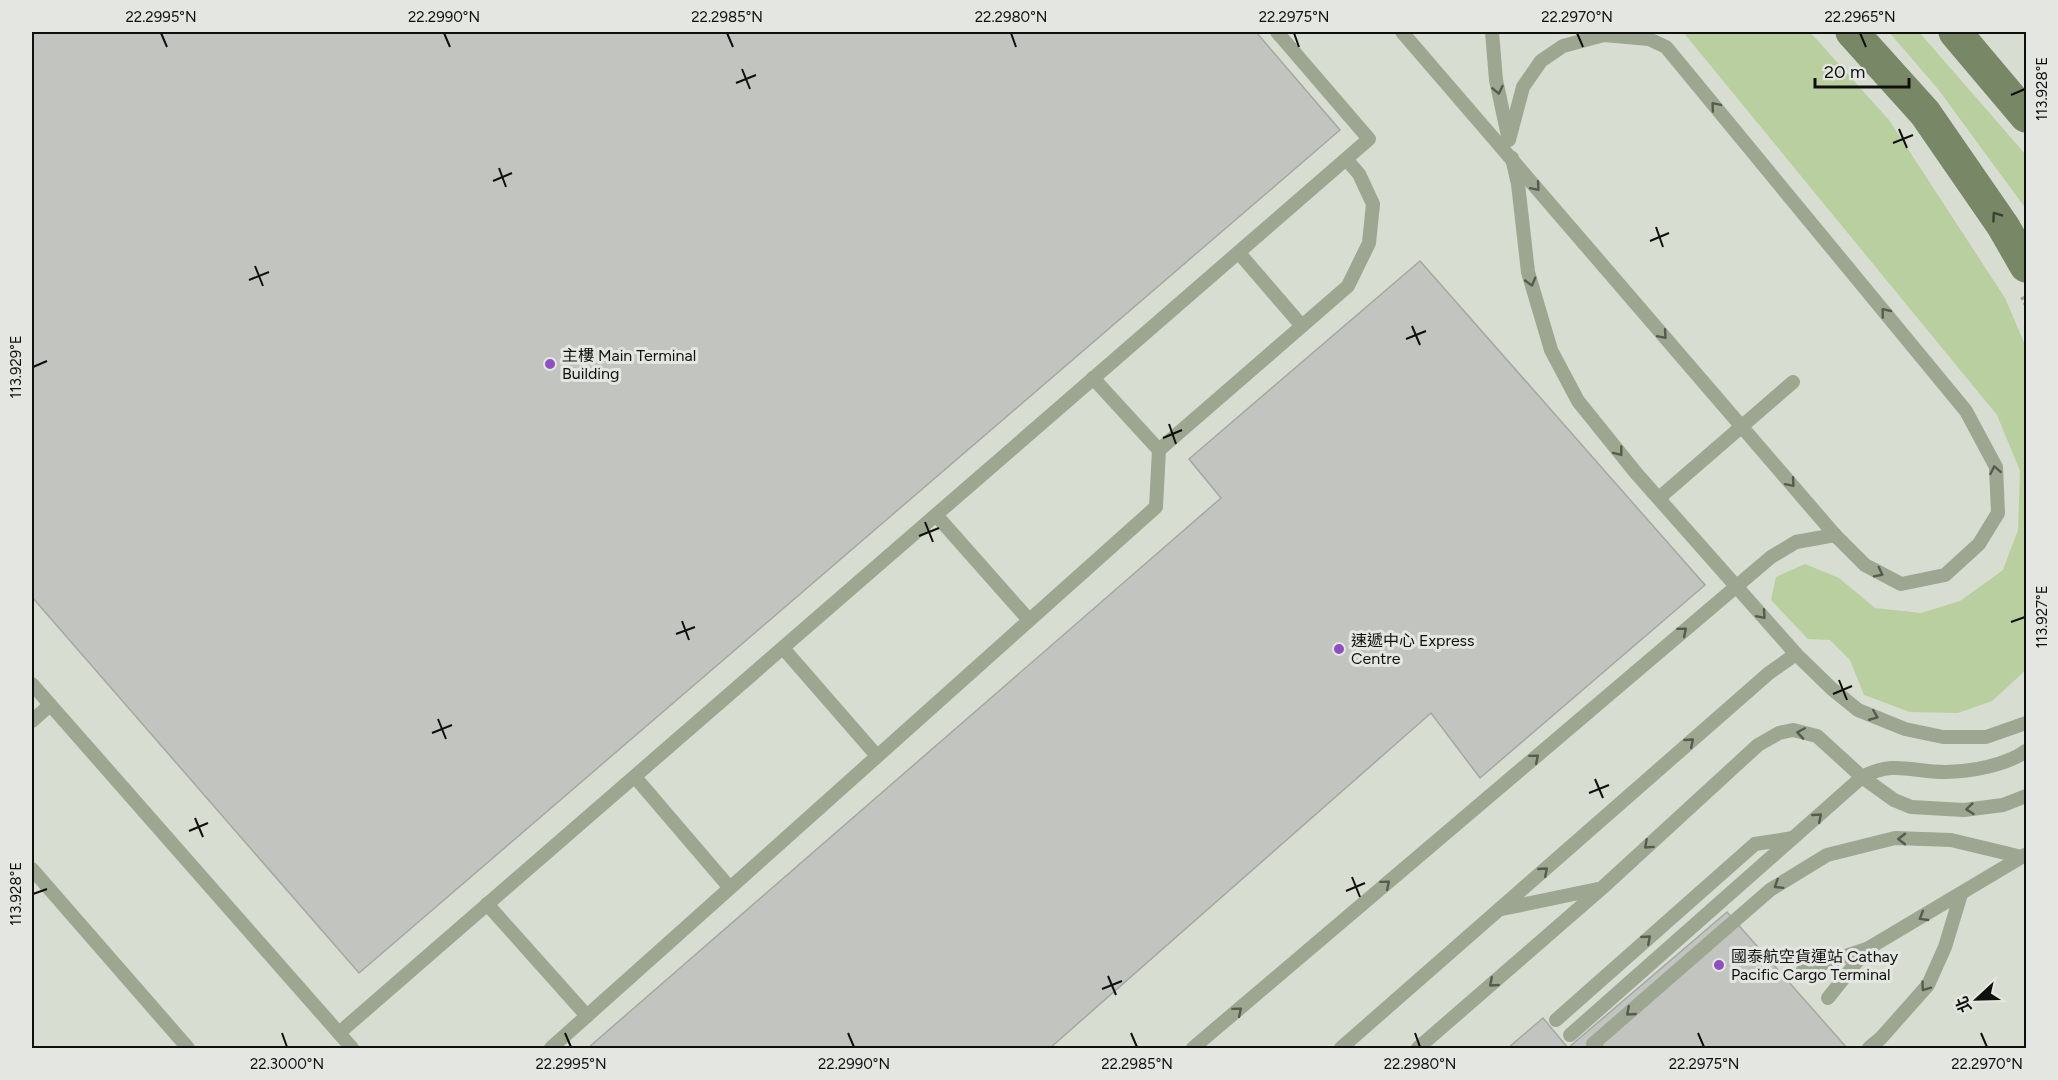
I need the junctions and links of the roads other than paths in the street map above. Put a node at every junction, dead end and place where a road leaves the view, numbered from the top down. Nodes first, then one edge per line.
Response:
1 (1277, 32) edge
2 (1402, 32) edge
3 (1492, 32) edge
4 (1852, 32) edge
5 (1955, 32) edge
6 (2026, 116) edge
7 (1509, 140) junction
8 (1346, 159) junction
9 (1239, 253) junction
10 (2026, 266) edge
11 (1302, 326) junction
12 (1094, 378) junction
13 (1793, 382) dead end
14 (1159, 450) junction
15 (1659, 498) junction
16 (936, 515) junction
17 (1835, 535) junction
18 (1029, 620) junction
19 (783, 648) junction
20 (1796, 654) junction
21 (32, 684) edge
22 (50, 705) junction
23 (32, 721) edge
24 (2026, 723) edge
25 (2026, 751) edge
26 (877, 756) junction
27 (635, 777) junction
28 (1862, 777) junction
29 (2026, 796) edge
30 (1794, 838) junction
31 (2024, 856) edge
32 (32, 869) edge
33 (730, 888) junction
34 (1600, 889) junction
35 (1961, 894) junction
36 (487, 904) junction
37 (1500, 910) junction
38 (1867, 949) junction
39 (1803, 970) dead end
40 (1828, 998) dead end
41 (587, 1016) junction
42 (1556, 1020) dead end
43 (339, 1033) junction
44 (1570, 1035) dead end
45 (188, 1048) edge
46 (352, 1048) edge
47 (551, 1048) edge
48 (1193, 1048) edge
49 (1341, 1048) edge
50 (1418, 1048) edge
51 (1597, 1048) edge
52 (1869, 1048) edge

1 - 8 lane
2 -> 17 lane, bridge
3 -> 7 lane
10 -> 4 street
5 - 6 street
7 -> 15 lane
17 -> 7 lane
8 - 9 lane
8 - 11 lane
9 - 11 lane
9 - 12 lane
11 - 14 lane
12 - 14 lane
12 - 16 lane
13 - 15 lane
14 - 18 lane
15 -> 20 lane
16 - 18 lane
16 - 19 lane
48 -> 17 lane, bridge
18 - 26 lane
19 - 26 lane
19 - 27 lane
20 -> 24 lane
37 -> 20 lane
21 - 22 lane
22 - 23 lane
22 - 43 lane
25 - 28 lane
26 - 33 lane
27 - 33 lane
27 - 36 lane
29 -> 28 lane
30 -> 28 lane
28 -> 34 lane
42 -> 30 lane
30 - 44 lane
31 - 35 lane
31 -> 51 lane
32 - 45 lane
33 - 41 lane
34 - 37 lane
34 -> 50 lane
35 -> 38 lane
35 -> 52 lane
36 - 41 lane
36 - 43 lane
37 - 49 lane
38 - 39 lane
38 - 40 lane
41 - 47 lane
43 - 46 lane

